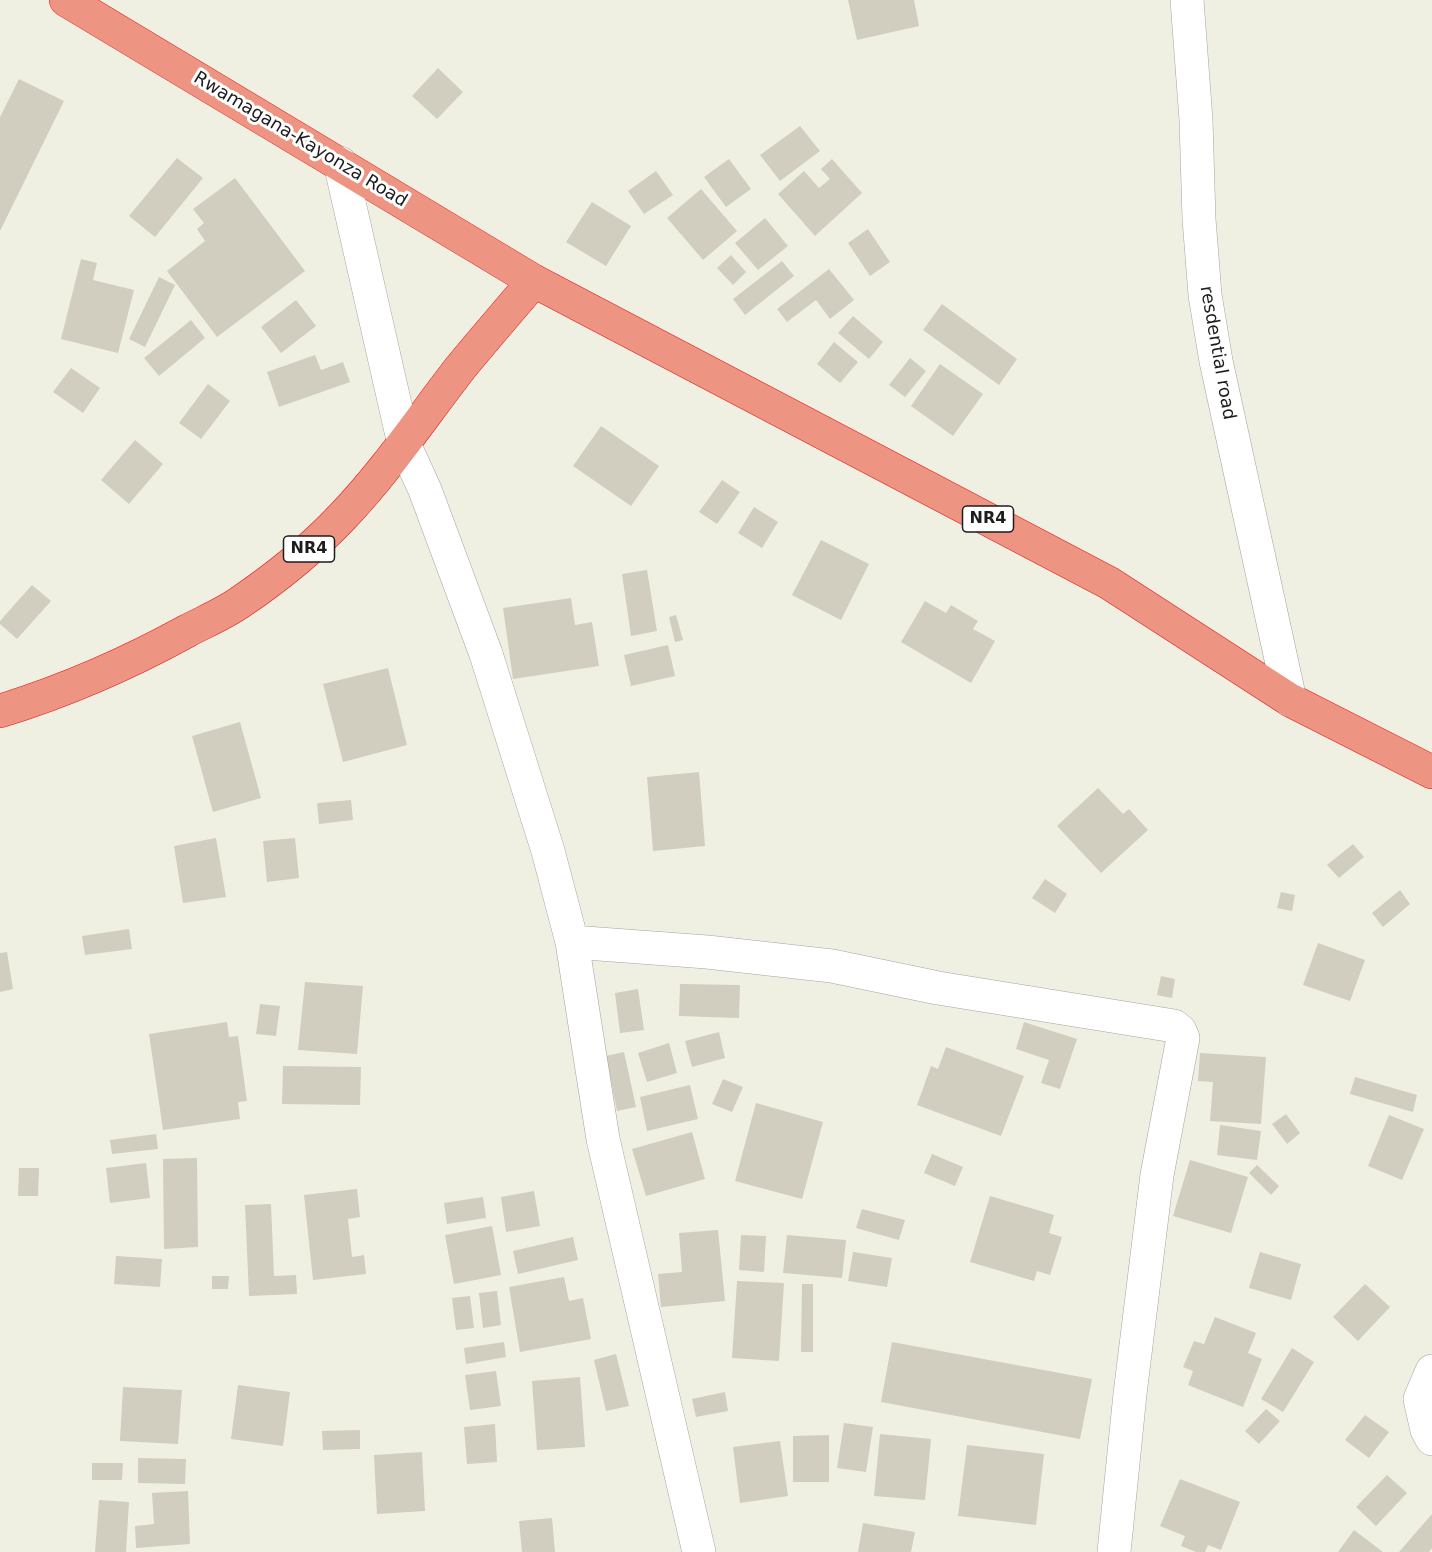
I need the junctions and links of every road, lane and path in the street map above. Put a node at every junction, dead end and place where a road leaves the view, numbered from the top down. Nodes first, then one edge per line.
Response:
1 (66, 0) edge
2 (1186, 0) edge
3 (340, 163) junction
4 (534, 281) junction
5 (404, 444) junction
6 (1290, 700) junction
7 (0, 711) edge
8 (1432, 772) edge
9 (572, 942) junction
10 (1432, 1371) edge
11 (1432, 1438) edge
12 (699, 1552) edge
13 (1114, 1552) edge

1 - 3 highway, Rwamagana-Kayonza Road / NR4
2 - 6 street, resdential road
3 - 4 highway, Rwamagana-Kayonza Road / NR4
3 - 5 street
4 - 5 highway, NR4
4 - 6 highway, NR4
5 - 7 highway, NR4
5 - 9 street
6 - 8 highway, NR4
9 - 12 street
9 - 13 street
10 - 11 street

